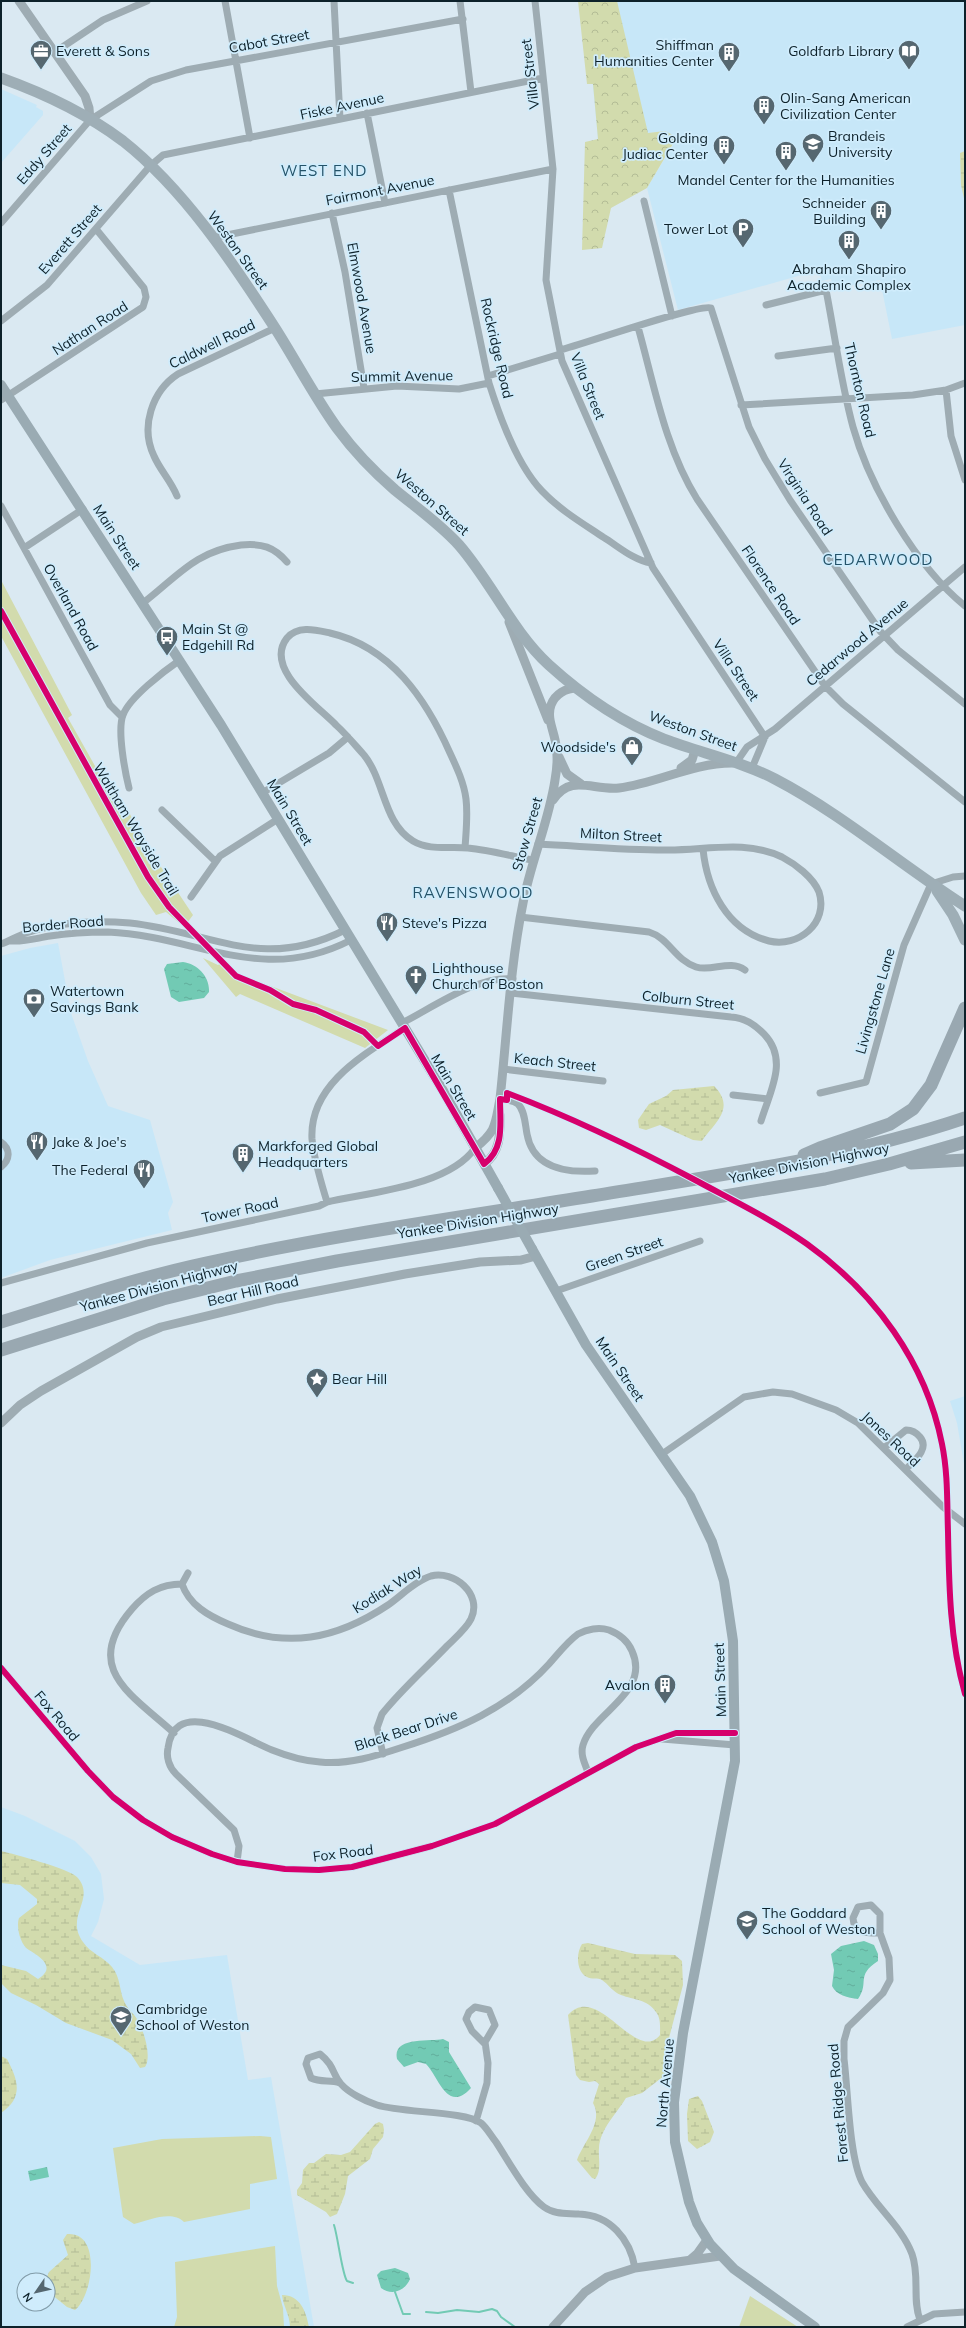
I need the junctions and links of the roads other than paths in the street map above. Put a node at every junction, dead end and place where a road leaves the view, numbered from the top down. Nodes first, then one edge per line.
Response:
1 (19, 1) edge
2 (147, 1) edge
3 (225, 1) edge
4 (334, 1) edge
5 (460, 1) edge
6 (535, 1) edge
7 (463, 19) junction
8 (336, 42) junction
9 (55, 52) junction
10 (236, 60) junction
11 (1, 78) edge
12 (543, 78) junction
13 (471, 92) junction
14 (367, 113) junction
15 (340, 119) junction
16 (90, 120) junction
17 (250, 138) junction
18 (150, 166) junction
19 (553, 169) junction
20 (449, 190) junction
21 (644, 201) dead end
22 (385, 203) junction
23 (332, 213) junction
24 (1, 223) edge
25 (96, 229) junction
26 (212, 238) junction
27 (766, 305) dead end
28 (709, 307) joint
29 (672, 316) junction
30 (1, 321) edge
31 (638, 327) junction
32 (275, 328) junction
33 (837, 348) junction
34 (560, 352) junction
35 (778, 356) dead end
36 (488, 379) junction
37 (965, 383) edge
38 (1, 385) edge
39 (364, 388) junction
40 (946, 390) junction
41 (315, 394) junction
42 (5, 398) edge
43 (846, 399) junction
44 (741, 405) junction
45 (965, 480) edge
46 (177, 496) dead end
47 (1, 506) edge
48 (82, 509) junction
49 (24, 548) junction
50 (287, 562) dead end
51 (651, 563) junction
52 (965, 567) edge
53 (943, 587) junction
54 (142, 603) junction
55 (500, 603) junction
56 (965, 606) edge
57 (884, 636) junction
58 (180, 660) junction
59 (825, 686) junction
60 (578, 688) junction
61 (965, 704) edge
62 (122, 717) junction
63 (552, 727) junction
64 (348, 737) junction
65 (765, 737) junction
66 (556, 742) junction
67 (695, 750) junction
68 (736, 763) junction
69 (752, 768) junction
70 (673, 773) junction
71 (582, 785) junction
72 (129, 788) dead end
73 (262, 793) junction
74 (551, 802) junction
75 (965, 802) edge
76 (162, 810) dead end
77 (278, 819) junction
78 (538, 844) junction
79 (465, 848) junction
80 (703, 849) junction
81 (532, 860) junction
82 (215, 861) junction
83 (965, 876) edge
84 (931, 884) junction
85 (191, 897) dead end
86 (965, 906) edge
87 (520, 918) junction
88 (346, 930) junction
89 (352, 940) junction
90 (965, 940) edge
91 (11, 941) junction
92 (1, 944) edge
93 (744, 970) dead end
94 (513, 979) junction
95 (511, 993) junction
96 (965, 1008) edge
97 (403, 1026) junction
98 (503, 1069) junction
99 (603, 1081) dead end
100 (820, 1093) dead end
101 (733, 1095) dead end
102 (500, 1099) junction
103 (768, 1099) junction
104 (965, 1118) edge
105 (761, 1121) dead end
106 (1, 1142) edge
107 (965, 1142) edge
108 (475, 1148) junction
109 (965, 1160) edge
110 (484, 1164) junction
111 (786, 1164) junction
112 (889, 1164) junction
113 (1, 1167) edge
114 (595, 1170) dead end
115 (327, 1202) junction
116 (700, 1242) dead end
117 (534, 1252) junction
118 (1, 1283) edge
119 (556, 1291) junction
120 (1, 1322) edge
121 (1, 1350) edge
122 (1, 1423) edge
123 (884, 1448) junction
124 (662, 1454) junction
125 (906, 1469) junction
126 (965, 1524) edge
127 (188, 1573) dead end
128 (182, 1584) junction
129 (1, 1668) edge
130 (174, 1733) junction
131 (735, 1733) junction
132 (662, 1739) junction
133 (735, 1745) junction
134 (383, 1754) junction
135 (588, 1772) junction
136 (237, 1862) junction
137 (708, 1905) joint
138 (880, 1933) junction
139 (485, 2044) junction
140 (340, 2083) junction
141 (476, 2121) junction
142 (707, 2240) junction
143 (720, 2256) junction
144 (687, 2262) junction
145 (635, 2268) junction
146 (965, 2312) edge
147 (919, 2324) edge
148 (557, 2325) edge
149 (815, 2327) edge
150 (907, 2327) edge

1 - 9 street
2 - 9 street
3 - 10 street
4 - 8 street
5 - 7 street
6 - 12 street, Villa Street
7 - 8 street, Cabot Street
7 - 13 street
8 - 10 street, Cabot Street
8 - 15 street
9 - 16 street
10 - 16 street, Cabot Street
10 - 17 street
11 - 16 main road, Weston Street
12 - 13 street, Fiske Avenue
12 - 19 street, Villa Street
13 - 14 street, Fiske Avenue
14 - 15 street, Fiske Avenue
14 - 22 street
15 - 17 street, Fiske Avenue
16 - 18 main road, Weston Street
16 - 24 street, Eddy Street
17 - 18 street, Fiske Avenue
18 - 25 street, Everett Street
18 - 26 main road, Weston Street
19 - 20 street, Fairmont Avenue
19 - 34 street, Villa Street
20 - 22 street, Fairmont Avenue
20 - 36 street, Rockridge Road
21 - 29 street
22 - 23 street, Fairmont Avenue
23 - 26 street, Fairmont Avenue
23 - 39 street, Elmwood Avenue
25 - 30 street, Everett Street
25 - 42 street, Nathan Road
26 - 32 main road, Weston Street
27 - 33 street, Thornton Road
28 - 29 street, Summit Avenue
28 - 44 street, Virginia Road
29 - 31 street, Summit Avenue
31 - 34 street, Summit Avenue
31 - 59 street, Florence Road
32 - 41 main road, Weston Street
32 - 46 street, Caldwell Road
33 - 35 street
33 - 43 street, Thornton Road
34 - 36 street, Summit Avenue
34 - 51 street, Villa Street
36 - 39 street, Summit Avenue
36 - 51 street, Rockridge Road
37 - 40 street
38 - 42 main road, Main Street
39 - 41 street, Summit Avenue
40 - 43 street
40 - 45 street
41 - 55 main road, Weston Street
42 - 48 main road, Main Street
43 - 44 street
43 - 53 street, Thornton Road
44 - 57 street, Virginia Road
47 - 49 street, Overland Road
48 - 49 street
48 - 54 main road, Main Street
49 - 62 street, Overland Road
50 - 54 street
51 - 65 street, Villa Street
52 - 53 street, Cedarwood Avenue
53 - 56 street, Thornton Road
53 - 57 street, Cedarwood Avenue
54 - 58 main road, Main Street
55 - 60 main road, Weston Street
55 - 63 street
57 - 59 street, Cedarwood Avenue
57 - 61 street, Virginia Road
58 - 62 street
58 - 73 main road, Main Street
59 - 65 street, Cedarwood Avenue
59 - 75 street, Florence Road
60 - 63 street, Stow Street
60 - 67 main road, Weston Street
62 - 72 street
63 - 66 street, Stow Street
64 - 73 street
64 - 79 street
64 - 79 street
65 - 68 street, Cedarwood Avenue
65 - 69 street, Cedarwood Avenue
66 - 71 street
66 - 74 street, Stow Street
67 - 68 main road, Weston Street
67 - 70 street
68 - 69 main road, Weston Street
68 - 70 street
69 - 84 main road, Weston Street
70 - 71 street
71 - 74 street
73 - 77 main road, Main Street
74 - 78 street, Stow Street
76 - 82 street
77 - 82 street
77 - 88 main road, Main Street
78 - 80 street, Milton Street
78 - 81 street, Stow Street
79 - 81 street
80 - 80 street, Milton Street
81 - 87 street, Stow Street
82 - 85 street
83 - 84 street
84 - 86 main road, Weston Street
84 - 90 main road, Weston Street
84 - 100 street, Livingstone Lane
87 - 93 street
87 - 94 street, Stow Street
88 - 89 main road, Main Street
88 - 91 street, Border Road
89 - 91 street, Border Road
89 - 97 main road, Main Street
91 - 92 street, Border Road
94 - 95 street, Stow Street
94 - 97 street
95 - 98 street, Stow Street
95 - 103 street, Colburn Street
96 - 111 highway
97 - 108 main road, Main Street
97 - 115 street
98 - 99 street, Keach Street
98 - 102 street, Stow Street
101 - 103 street
102 - 108 street, Stow Street
102 - 110 street, Stow Street
102 - 114 street
103 - 105 street, Colburn Street
104 - 111 highway, Yankee Division Highway
106 - 113 street
107 - 112 highway, Yankee Division Highway
108 - 110 main road, Main Street
108 - 115 street, Tower Road
109 - 112 highway
110 - 117 main road, Main Street, bridge
111 - 120 highway, Yankee Division Highway
112 - 121 highway, Yankee Division Highway
115 - 118 street, Tower Road
116 - 119 street, Green Street
117 - 119 main road, Main Street
117 - 122 street, Bear Hill Road
119 - 124 main road, Main Street
123 - 124 street, Jones Road
123 - 125 street, Jones Road
123 - 125 street
124 - 131 main road, Main Street
125 - 126 street, Jones Road
127 - 128 street
128 - 130 street
128 - 134 street, Kodiak Way
129 - 136 street, Fox Road
130 - 134 street, Black Bear Drive
130 - 136 street
131 - 132 street, Fox Road
131 - 133 main road, Main Street
132 - 133 street, Fox Road
132 - 135 street, Fox Road
133 - 137 main road, Main Street
134 - 135 street, Black Bear Drive
135 - 136 street, Fox Road
137 - 142 main road, North Avenue
138 - 138 street, Forest Ridge Road
138 - 147 street, Forest Ridge Road
139 - 139 street
139 - 141 street
140 - 140 street
140 - 141 street
141 - 145 street
142 - 143 main road, North Avenue
142 - 144 street
143 - 144 street
143 - 149 main road, North Avenue
144 - 145 street
145 - 148 street
146 - 147 street
147 - 150 street

